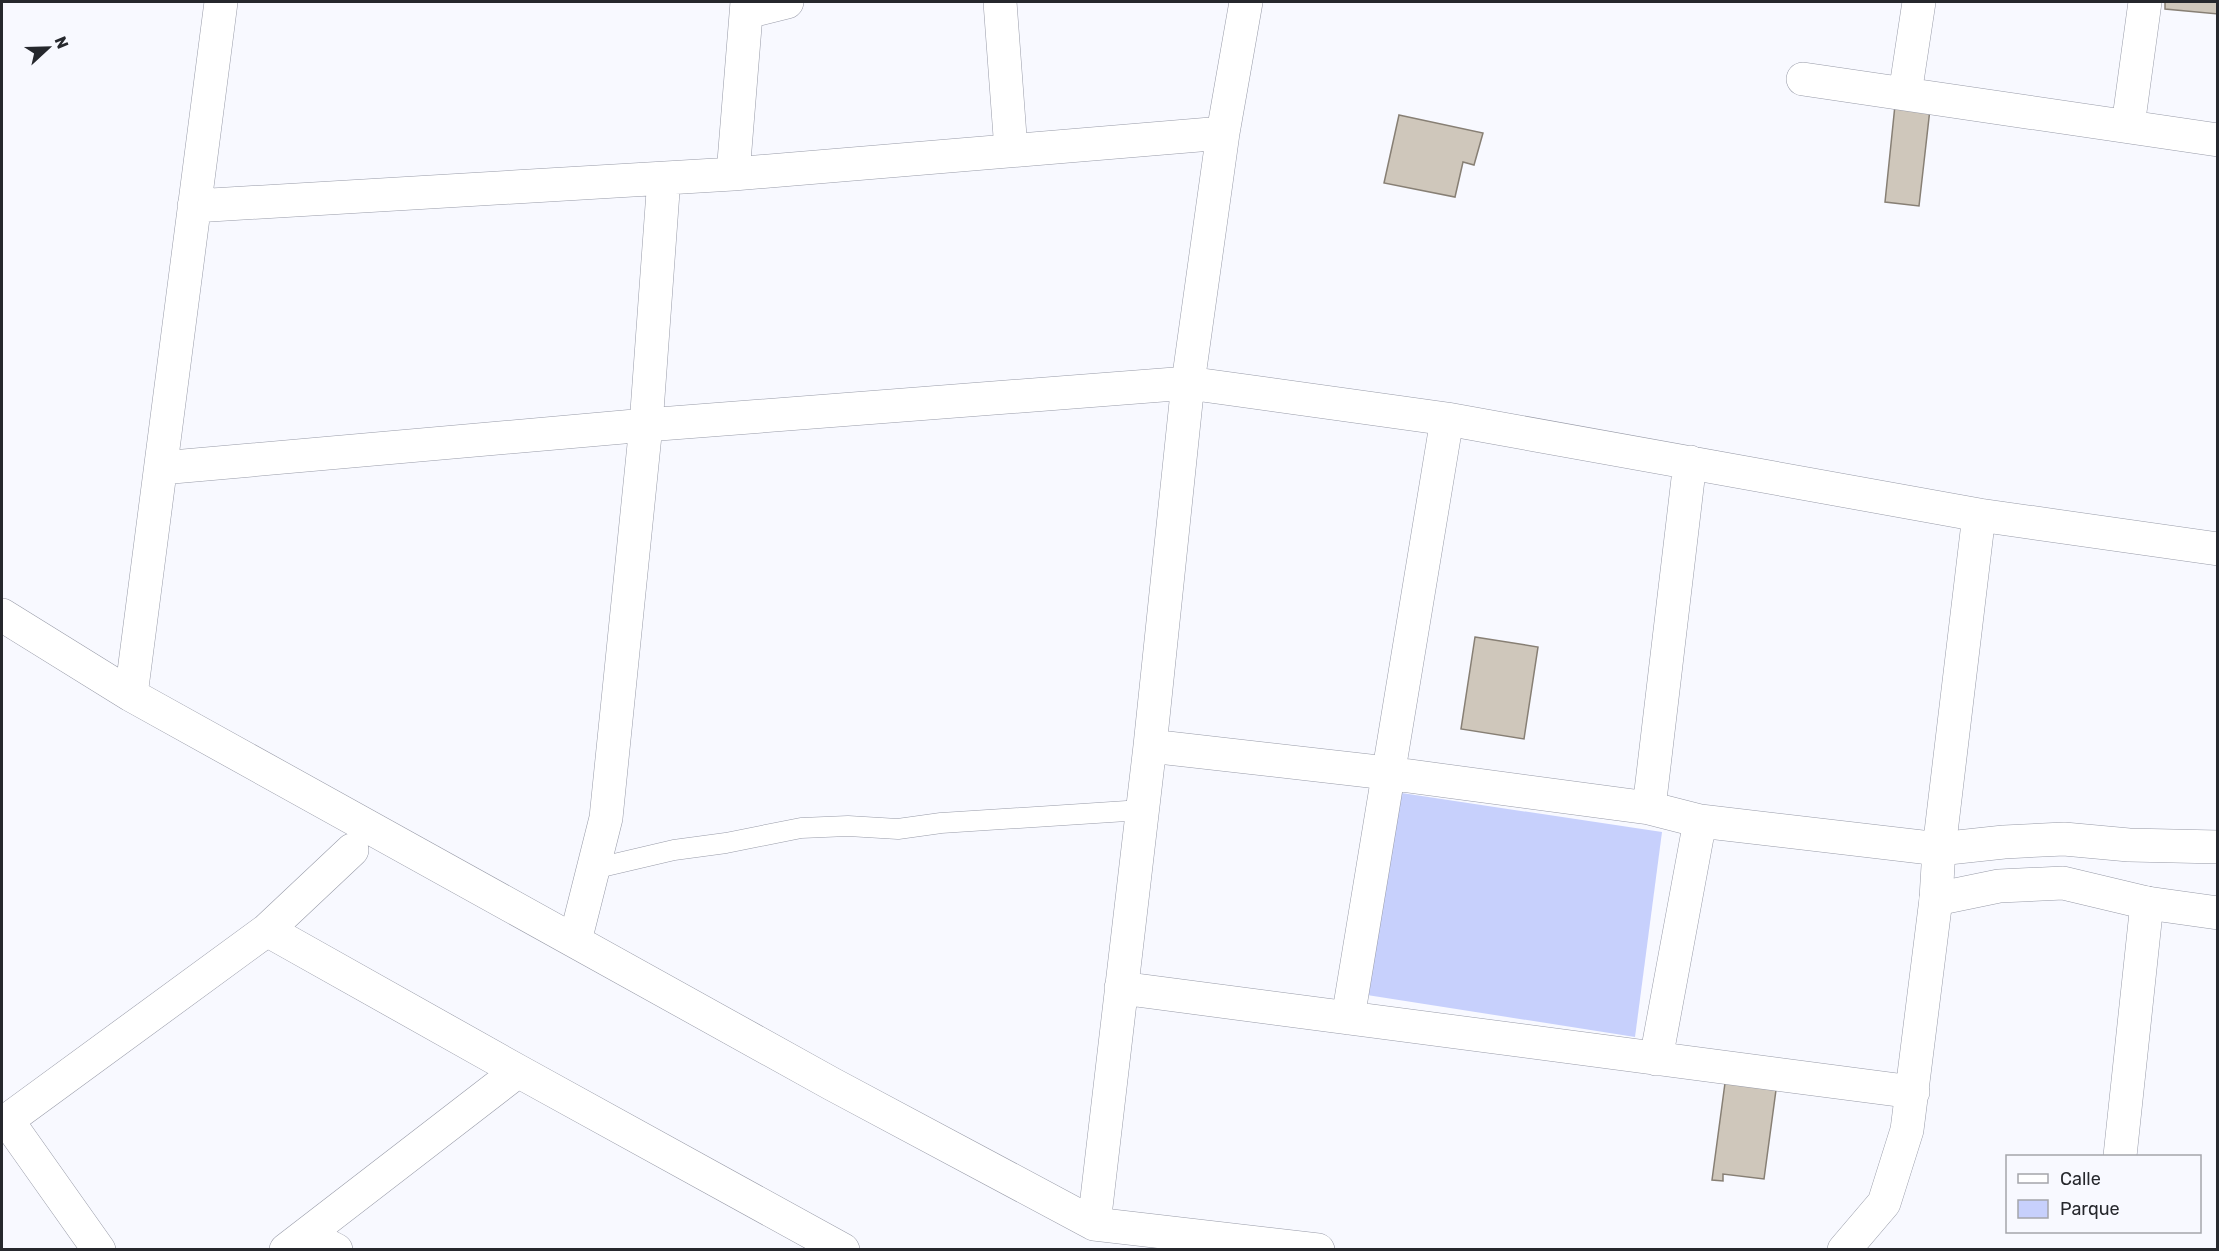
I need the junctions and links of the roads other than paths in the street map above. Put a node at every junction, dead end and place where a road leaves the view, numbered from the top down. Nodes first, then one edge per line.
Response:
1 (221, 2) edge
2 (788, 2) edge
3 (1000, 2) edge
4 (1246, 2) edge
5 (1919, 2) edge
6 (2145, 2) edge
7 (747, 7) edge
8 (1803, 79) dead end
9 (1905, 94) junction
10 (2128, 126) junction
11 (1223, 133) junction
12 (2217, 140) edge
13 (1011, 150) junction
14 (733, 174) junction
15 (664, 177) junction
16 (194, 206) junction
17 (1188, 383) junction
18 (1446, 419) junction
19 (646, 425) junction
20 (1690, 462) junction
21 (160, 468) junction
22 (1979, 515) junction
23 (2217, 549) edge
24 (2, 615) edge
25 (132, 695) junction
26 (1150, 746) junction
27 (1387, 772) junction
28 (1649, 807) junction
29 (1142, 810) junction
30 (1700, 821) junction
31 (2004, 842) junction
32 (2217, 847) edge
33 (1939, 849) junction
34 (352, 850) dead end
35 (593, 869) junction
36 (1999, 886) junction
37 (1936, 899) junction
38 (2147, 903) junction
39 (2217, 913) edge
40 (267, 930) junction
41 (575, 941) junction
42 (1121, 988) junction
43 (1348, 1018) junction
44 (1656, 1059) junction
45 (518, 1071) junction
46 (1913, 1092) junction
47 (4, 1122) edge
48 (2120, 1155) edge
49 (1094, 1224) junction
50 (310, 1245) edge
51 (99, 1250) edge
52 (843, 1250) edge
53 (1318, 1250) edge
54 (1844, 1250) edge

1 - 16 street
2 - 7 street
3 - 13 street
4 - 11 street
5 - 9 street
6 - 10 street
7 - 14 street
8 - 9 street
9 - 10 street
10 - 12 street
11 - 13 street
11 - 17 street
13 - 14 street
14 - 15 street
15 - 16 street
15 - 19 street
16 - 21 street
17 - 18 street
17 - 19 street
17 - 26 street
18 - 20 street
18 - 27 street
19 - 21 street
19 - 35 street
20 - 22 street
20 - 28 street
21 - 25 street
22 - 23 street
22 - 33 street
24 - 25 street
25 - 41 street
26 - 27 street
26 - 29 street
27 - 28 street
27 - 43 street
28 - 30 street
29 - 35 lane
29 - 42 street
30 - 33 street
30 - 44 street
31 - 32 street
31 - 33 street
31 - 36 street
33 - 37 street
34 - 40 street
35 - 41 street
36 - 37 street
36 - 38 street
37 - 46 street
38 - 39 street
38 - 48 street
40 - 45 street
40 - 47 street
41 - 49 street
42 - 43 street
42 - 49 street
43 - 44 street
44 - 46 street
45 - 50 street
45 - 52 street
46 - 54 street
47 - 51 street
49 - 53 street

